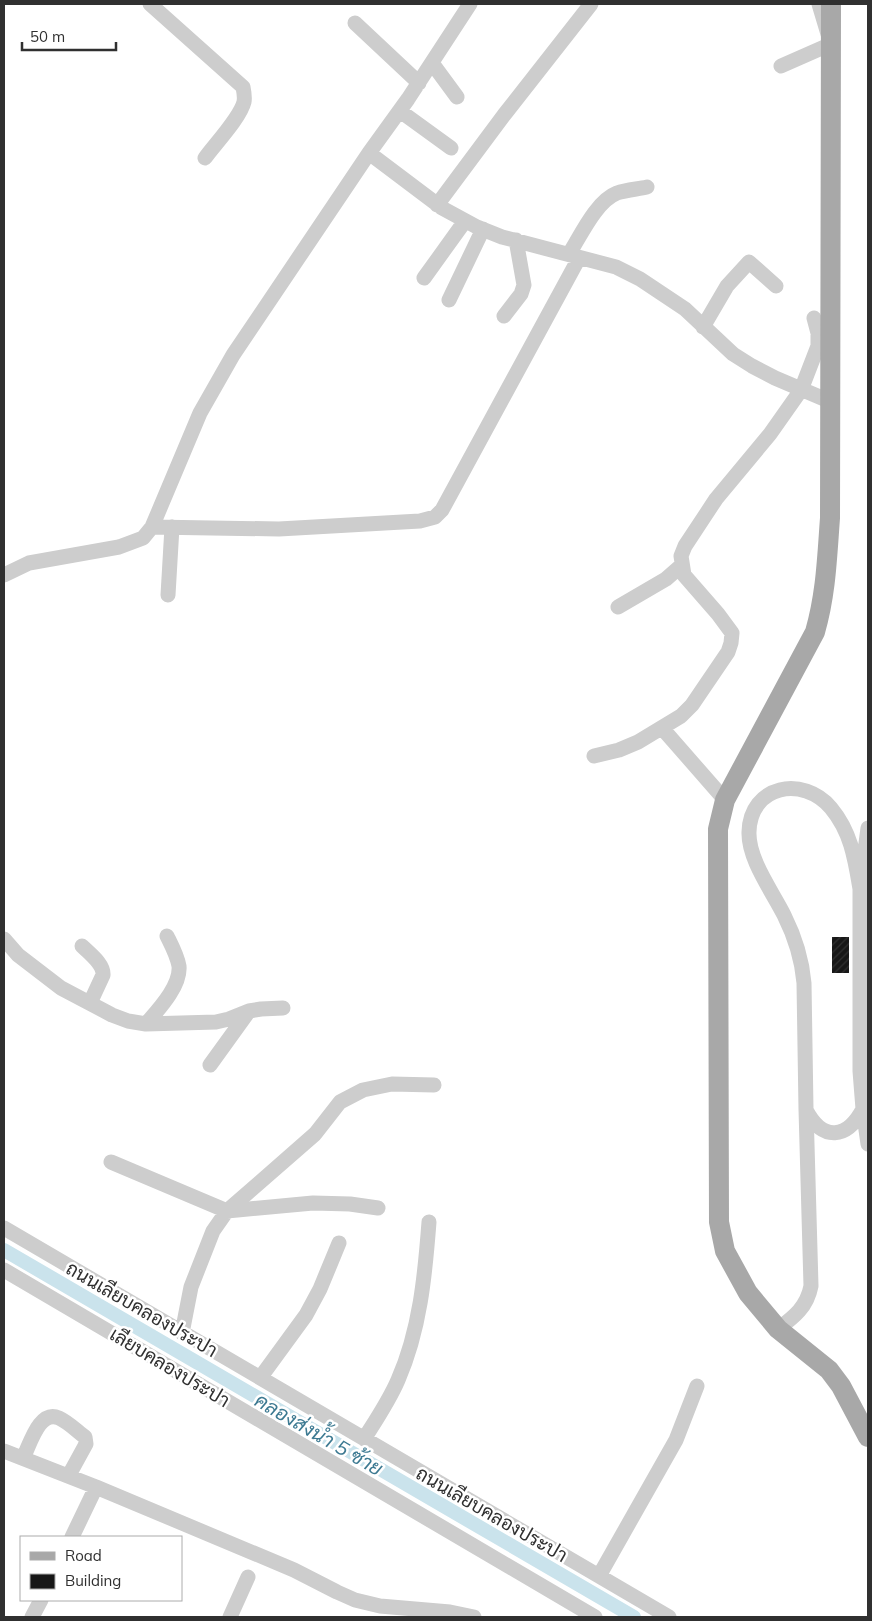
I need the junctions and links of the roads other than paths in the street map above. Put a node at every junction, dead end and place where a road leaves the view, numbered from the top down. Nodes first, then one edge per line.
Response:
1 (150, 4) edge
2 (470, 4) edge
3 (591, 4) edge
4 (819, 4) edge
5 (831, 4) edge
6 (355, 23) dead end
7 (831, 44) junction
8 (432, 63) junction
9 (781, 66) dead end
10 (419, 83) junction
11 (457, 97) dead end
12 (400, 111) junction
13 (451, 148) dead end
14 (369, 153) junction
15 (205, 158) dead end
16 (647, 187) dead end
17 (437, 205) junction
18 (466, 221) junction
19 (482, 229) junction
20 (516, 240) junction
21 (574, 256) junction
22 (424, 278) dead end
23 (776, 286) dead end
24 (449, 300) dead end
25 (504, 316) dead end
26 (814, 318) dead end
27 (703, 327) junction
28 (801, 390) junction
29 (829, 401) junction
30 (152, 527) junction
31 (172, 528) junction
32 (682, 565) junction
33 (4, 575) edge
34 (168, 595) dead end
35 (618, 607) dead end
36 (662, 728) junction
37 (594, 756) dead end
38 (724, 800) junction
39 (868, 828) edge
40 (860, 889) junction
41 (167, 936) dead end
42 (4, 939) edge
43 (82, 946) dead end
44 (90, 1003) junction
45 (283, 1008) dead end
46 (249, 1011) junction
47 (146, 1024) junction
48 (210, 1065) dead end
49 (434, 1085) dead end
50 (806, 1109) junction
51 (863, 1109) junction
52 (868, 1144) edge
53 (111, 1162) dead end
54 (378, 1208) dead end
55 (227, 1211) junction
56 (428, 1222) dead end
57 (4, 1228) edge
58 (339, 1242) dead end
59 (4, 1270) edge
60 (778, 1329) junction
61 (182, 1332) junction
62 (260, 1378) junction
63 (696, 1386) dead end
64 (868, 1437) edge
65 (364, 1439) junction
66 (4, 1451) edge
67 (23, 1458) junction
68 (69, 1475) junction
69 (96, 1486) junction
70 (72, 1536) edge
71 (599, 1576) junction
72 (248, 1577) dead end
73 (40, 1601) edge
74 (394, 1612) edge
75 (429, 1614) edge
76 (32, 1617) edge
77 (230, 1617) edge
78 (474, 1617) edge
79 (595, 1617) edge
80 (669, 1617) edge

1 - 15 street
2 - 8 street
3 - 17 street
4 - 7 street
5 - 7 main road
6 - 10 street
7 - 9 street
7 - 29 main road
8 - 10 street
8 - 11 street
10 - 12 street
12 - 13 street
12 - 14 street
14 - 17 street
14 - 30 street
16 - 21 street
17 - 18 street
18 - 19 street
18 - 22 street
19 - 20 street
19 - 24 street
20 - 21 street
20 - 25 street
21 - 27 street
21 - 31 street
23 - 27 street
26 - 28 street
27 - 28 street
28 - 29 street
28 - 32 street
29 - 38 main road
30 - 31 street
30 - 33 street
31 - 34 street
32 - 35 street
32 - 36 street
36 - 37 street
36 - 38 street
38 - 60 main road
39 - 40 street
40 - 50 street
40 - 51 street
41 - 47 street
42 - 44 street
43 - 44 street
44 - 47 street
45 - 46 street
46 - 47 street
46 - 48 street
49 - 55 street
50 - 51 street
50 - 60 street
51 - 52 street
53 - 55 street
54 - 55 street
55 - 61 street
56 - 65 street
57 - 61 street, ถนนเลียบคลองประปา
58 - 62 street
59 - 79 street, เลียบคลองประปา
60 - 64 main road
61 - 62 street, ถนนเลียบคลองประปา
62 - 65 street, ถนนเลียบคลองประปา
63 - 71 street
65 - 71 street, ถนนเลียบคลองประปา
66 - 67 street
67 - 68 street
67 - 68 street
68 - 69 street
69 - 70 street
69 - 74 street
71 - 80 street, ถนนเลียบคลองประปา
72 - 77 street
73 - 76 street
74 - 75 street
75 - 78 street

